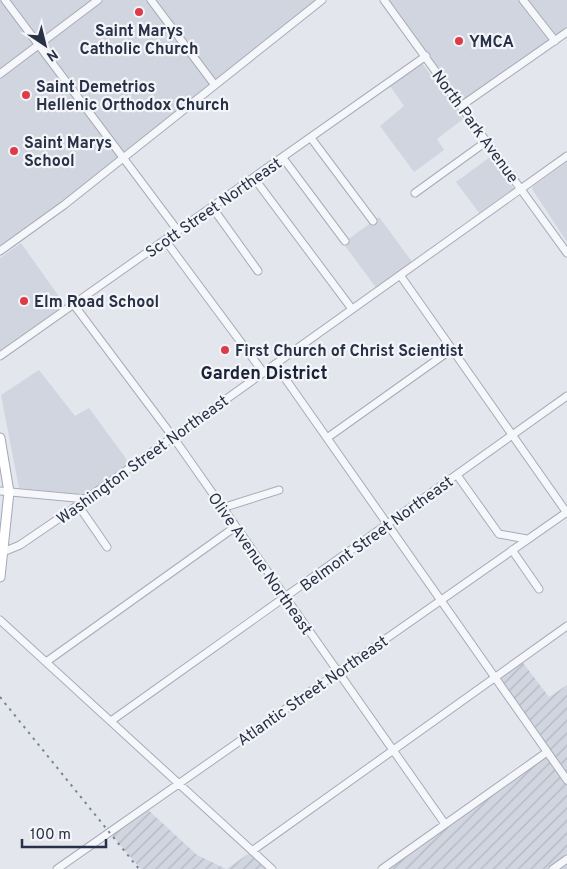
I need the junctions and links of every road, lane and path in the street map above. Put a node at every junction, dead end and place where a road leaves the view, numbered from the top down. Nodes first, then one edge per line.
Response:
1 (4, 0) edge
2 (98, 0) edge
3 (151, 0) edge
4 (322, 0) edge
5 (384, 0) edge
6 (523, 0) edge
7 (567, 32) edge
8 (555, 41) junction
9 (38, 45) junction
10 (426, 56) junction
11 (0, 74) edge
12 (214, 84) junction
13 (461, 106) junction
14 (311, 138) junction
15 (486, 141) junction
16 (567, 156) edge
17 (123, 158) junction
18 (282, 158) junction
19 (254, 178) junction
20 (522, 188) junction
21 (415, 192) dead end
22 (212, 207) junction
23 (373, 221) dead end
24 (178, 231) junction
25 (165, 240) junction
26 (345, 241) dead end
27 (0, 251) edge
28 (567, 253) edge
29 (258, 271) dead end
30 (400, 275) junction
31 (74, 305) junction
32 (352, 309) junction
33 (452, 349) junction
34 (0, 356) edge
35 (275, 364) junction
36 (263, 372) junction
37 (567, 396) edge
38 (512, 435) junction
39 (173, 437) junction
40 (0, 438) edge
41 (327, 438) junction
42 (457, 475) junction
43 (279, 490) dead end
44 (5, 491) edge
45 (86, 499) junction
46 (78, 505) junction
47 (222, 508) junction
48 (567, 512) edge
49 (388, 524) junction
50 (235, 527) junction
51 (527, 539) junction
52 (107, 546) dead end
53 (512, 550) junction
54 (4, 552) junction
55 (0, 578) edge
56 (539, 589) dead end
57 (285, 597) junction
58 (441, 600) junction
59 (0, 620) edge
60 (567, 626) edge
61 (46, 662) junction
62 (338, 672) junction
63 (495, 677) junction
64 (111, 721) junction
65 (393, 750) junction
66 (547, 752) junction
67 (567, 780) edge
68 (179, 784) junction
69 (445, 824) junction
70 (252, 851) junction
71 (567, 859) edge
72 (57, 869) edge
73 (272, 869) edge
74 (382, 869) edge
75 (553, 869) edge

1 - 9 street
2 - 9 street
3 - 12 street
4 - 12 street
5 - 10 street, North Park Avenue
6 - 8 street
7 - 8 street
8 - 13 street
9 - 11 street
9 - 17 street
10 - 13 street, North Park Avenue
10 - 14 street, Scott Street Northeast
12 - 17 street
13 - 15 street, North Park Avenue
14 - 18 street, Scott Street Northeast
14 - 23 street
15 - 20 street, North Park Avenue
15 - 21 street
16 - 20 street, Washington Street Northeast
17 - 24 street
17 - 27 street
18 - 19 street, Scott Street Northeast
18 - 26 street
19 - 22 street, Scott Street Northeast
19 - 32 street
20 - 28 street, North Park Avenue
20 - 30 street, Washington Street Northeast
22 - 24 street, Scott Street Northeast
22 - 29 street
24 - 25 street, Scott Street Northeast
25 - 31 street, Scott Street Northeast
25 - 36 street
30 - 32 street, Washington Street Northeast
30 - 33 street
31 - 34 street, Scott Street Northeast
31 - 39 street, Olive Avenue Northeast
32 - 35 street, Washington Street Northeast
33 - 38 street
33 - 41 street
35 - 36 street, Washington Street Northeast
35 - 41 street
36 - 39 street, Washington Street Northeast
37 - 38 street, Belmont Street Northeast
38 - 42 street, Belmont Street Northeast
38 - 48 street
39 - 45 street, Washington Street Northeast
39 - 47 street, Olive Avenue Northeast
40 - 44 main road
41 - 49 street
42 - 49 street, Belmont Street Northeast
42 - 51 street
43 - 47 street
44 - 45 street
44 - 54 main road
45 - 46 street, Washington Street Northeast
46 - 52 street
46 - 54 street, Washington Street Northeast
47 - 50 street, Olive Avenue Northeast
48 - 51 street, Atlantic Street Northeast
49 - 57 street, Belmont Street Northeast
49 - 58 street
50 - 57 street, Olive Avenue Northeast
50 - 61 street
51 - 53 street, Atlantic Street Northeast
53 - 56 street
53 - 58 street, Atlantic Street Northeast
54 - 55 main road
57 - 62 street, Olive Avenue Northeast
57 - 64 street, Belmont Street Northeast
58 - 62 street, Atlantic Street Northeast
58 - 63 street
59 - 61 street
60 - 63 street
61 - 64 street
62 - 65 street, Olive Avenue Northeast
62 - 68 street, Atlantic Street Northeast
63 - 65 street
63 - 66 street
64 - 68 street
65 - 69 street, Olive Avenue Northeast
65 - 70 street
66 - 67 street
66 - 69 street
68 - 70 street
68 - 72 street, Atlantic Street Northeast
69 - 74 street
70 - 73 street
71 - 75 street

